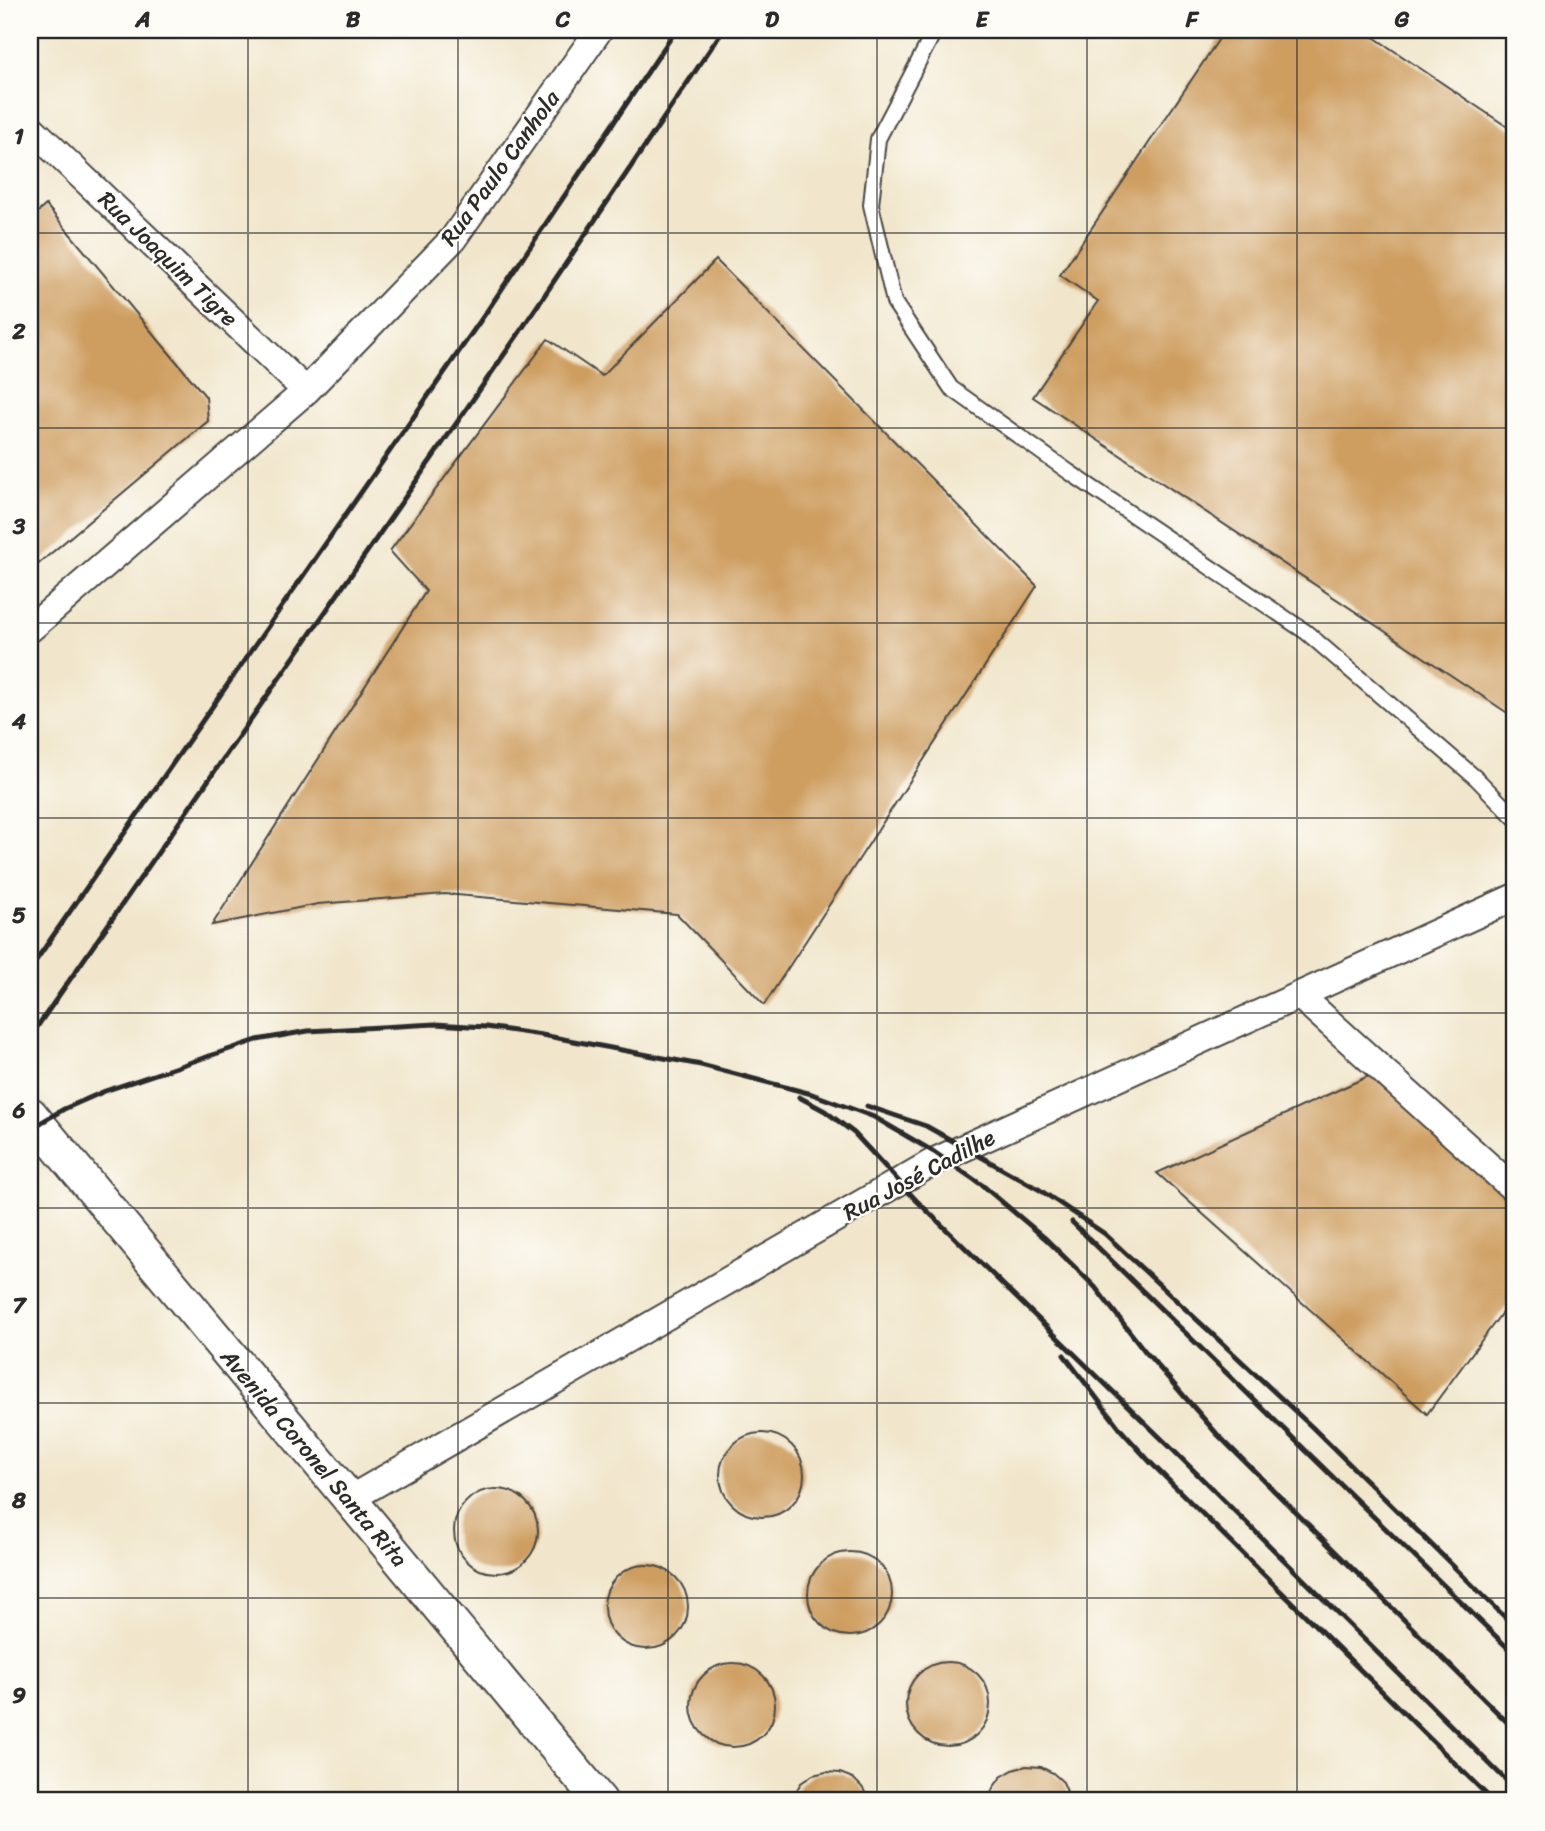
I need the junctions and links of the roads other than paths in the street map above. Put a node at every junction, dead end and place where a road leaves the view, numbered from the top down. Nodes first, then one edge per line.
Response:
1 (599, 30) edge
2 (935, 30) edge
3 (30, 127) edge
4 (306, 391) junction
5 (30, 629) edge
6 (1515, 818) edge
7 (1515, 897) edge
8 (1299, 995) junction
9 (30, 1114) edge
10 (1515, 1190) edge
11 (348, 1500) junction
12 (600, 1801) edge

1 - 4 street, Rua Paulo Canhola
2 - 6 lane
3 - 4 street, Rua Joaquim Tigre
4 - 5 street, Rua Paulo Canhola
7 - 8 street, Rua José Cadilhe
8 - 10 street
8 - 11 street, Rua José Cadilhe
9 - 11 street, Avenida Coronel Santa Rita
11 - 12 street, Avenida Coronel Santa Rita

